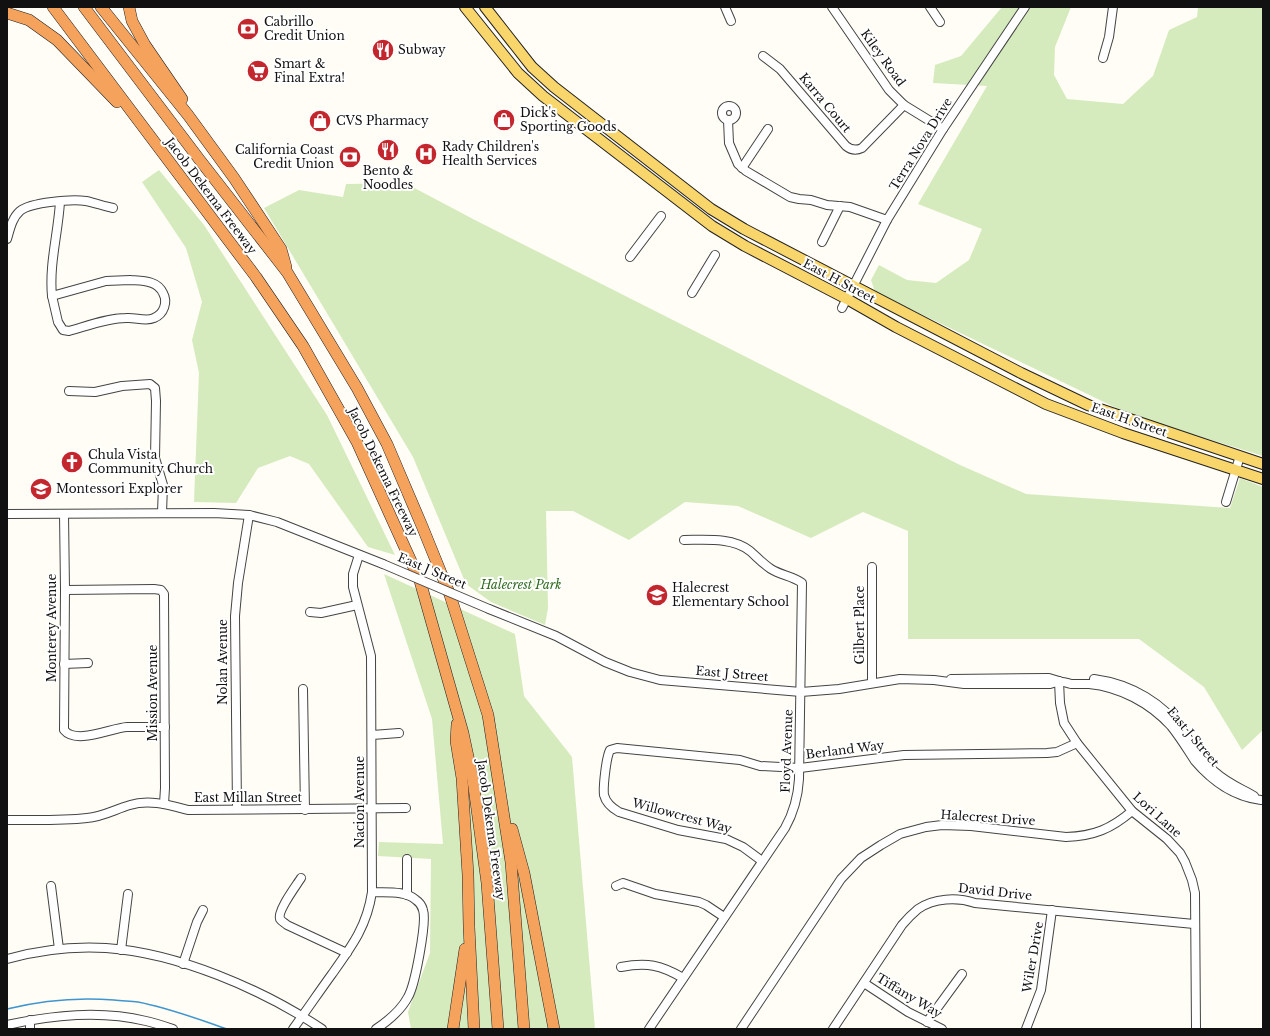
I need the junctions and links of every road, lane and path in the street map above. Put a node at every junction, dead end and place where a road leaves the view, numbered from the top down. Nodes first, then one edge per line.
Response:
1 (53, 7) edge
2 (84, 7) edge
3 (101, 7) edge
4 (129, 7) edge
5 (465, 7) edge
6 (485, 7) edge
7 (725, 7) edge
8 (832, 7) edge
9 (930, 7) edge
10 (1025, 7) edge
11 (1113, 7) edge
12 (7, 13) edge
13 (731, 21) dead end
14 (940, 22) dead end
15 (763, 56) dead end
16 (1103, 58) dead end
17 (904, 105) junction
18 (188, 114) junction
19 (728, 120) dead end
20 (768, 129) dead end
21 (943, 129) junction
22 (153, 140) junction
23 (742, 168) junction
24 (60, 202) junction
25 (840, 206) junction
26 (113, 208) dead end
27 (661, 216) dead end
28 (885, 224) junction
29 (7, 239) edge
30 (822, 242) dead end
31 (715, 255) dead end
32 (630, 257) dead end
33 (287, 272) junction
34 (854, 286) junction
35 (692, 294) dead end
36 (52, 296) junction
37 (844, 303) junction
38 (69, 391) dead end
39 (1240, 456) junction
40 (1263, 464) edge
41 (1236, 469) junction
42 (1263, 479) edge
43 (1226, 502) dead end
44 (162, 513) junction
45 (7, 514) edge
46 (64, 514) junction
47 (249, 515) junction
48 (684, 540) dead end
49 (358, 555) junction
50 (872, 567) dead end
51 (65, 590) junction
52 (357, 605) junction
53 (310, 612) dead end
54 (88, 663) dead end
55 (64, 664) junction
56 (1059, 681) junction
57 (872, 683) junction
58 (303, 690) dead end
59 (801, 692) junction
60 (457, 713) junction
61 (165, 727) junction
62 (399, 733) dead end
63 (372, 734) junction
64 (1077, 743) junction
65 (617, 748) joint
66 (800, 768) junction
67 (497, 772) junction
68 (1262, 800) edge
69 (164, 804) junction
70 (406, 808) dead end
71 (372, 809) junction
72 (237, 810) junction
73 (305, 810) junction
74 (1132, 811) junction
75 (7, 820) edge
76 (407, 859) dead end
77 (762, 861) junction
78 (301, 878) dead end
79 (51, 886) dead end
80 (616, 886) dead end
81 (372, 892) junction
82 (128, 894) dead end
83 (407, 895) junction
84 (203, 910) dead end
85 (1052, 910) junction
86 (724, 917) junction
87 (1194, 924) junction
88 (469, 927) junction
89 (60, 949) junction
90 (121, 950) junction
91 (347, 953) junction
92 (7, 959) edge
93 (183, 964) junction
94 (621, 967) dead end
95 (962, 974) dead end
96 (683, 978) junction
97 (864, 983) junction
98 (303, 1016) junction
99 (30, 1020) junction
100 (927, 1022) junction
101 (7, 1026) edge
102 (30, 1029) edge
103 (173, 1029) edge
104 (293, 1029) edge
105 (322, 1029) edge
106 (376, 1029) edge
107 (453, 1029) edge
108 (474, 1029) edge
109 (498, 1029) edge
110 (524, 1029) edge
111 (554, 1029) edge
112 (649, 1029) edge
113 (741, 1029) edge
114 (833, 1029) edge
115 (942, 1029) edge
116 (1026, 1029) edge
117 (1196, 1029) edge

1 - 22 highway, Jacob Dekema Freeway
2 - 33 highway, Jacob Dekema Freeway
3 - 18 highway
4 - 18 highway
5 - 37 main road, East H Street
6 - 34 main road, East H Street
7 - 13 street
8 - 17 street, Kiley Road
9 - 14 street
10 - 21 street, Terra Nova Drive
11 - 16 street
12 - 22 highway
15 - 17 street, Karra Court
17 - 21 street, Kiley Road
18 - 33 highway
19 - 23 street
20 - 23 street
21 - 28 street, Terra Nova Drive
22 - 60 highway, Jacob Dekema Freeway
23 - 25 street
24 - 26 street
24 - 29 street
24 - 36 street
25 - 28 street
25 - 30 street
27 - 32 street
28 - 34 street, Terra Nova Drive
31 - 35 street
33 - 67 highway, Jacob Dekema Freeway
34 - 37 street, Terra Nova Drive
34 - 39 main road, East H Street
36 - 36 street
37 - 41 main road, East H Street
38 - 44 street
39 - 40 main road, East H Street
39 - 41 street
41 - 42 main road, East H Street
41 - 43 street
44 - 46 street, East J Street
44 - 47 street, East J Street
45 - 46 street, East J Street
46 - 51 street, Monterey Avenue
47 - 49 street, East J Street
47 - 72 street, Nolan Avenue
48 - 59 street, Floyd Avenue
49 - 52 street, Nacion Avenue
49 - 59 street, East J Street, bridge
50 - 57 street, Gilbert Place
51 - 55 street, Monterey Avenue
51 - 61 street, Mission Avenue
52 - 53 street
52 - 63 street, Nacion Avenue
54 - 55 street
55 - 61 street, Monterey Avenue
56 - 57 street, East J Street
56 - 64 street, Lori Lane
56 - 68 street, East J Street
57 - 59 street, East J Street
58 - 73 street
59 - 66 street, Floyd Avenue
60 - 88 highway
60 - 109 highway, Jacob Dekema Freeway
61 - 69 street, Mission Avenue
62 - 63 street
63 - 71 street, Nacion Avenue
64 - 66 street, Berland Way
64 - 74 street, Lori Lane
65 - 66 street, Berland Way
65 - 77 street, Willowcrest Way
66 - 77 street, Floyd Avenue
67 - 110 highway, Jacob Dekema Freeway
67 - 111 highway
69 - 72 street, East Millan Street
69 - 75 street, East Millan Street
70 - 71 street, East Millan Street
71 - 73 street, East Millan Street
71 - 81 street, Nacion Avenue
72 - 73 street, East Millan Street
74 - 87 street, Lori Lane
74 - 113 street, Halecrest Drive
76 - 83 street
77 - 86 street, Floyd Avenue
78 - 91 street
79 - 89 street
80 - 86 street
81 - 83 street
81 - 91 street, Nacion Avenue
82 - 90 street
83 - 106 street
84 - 93 street
85 - 87 street, David Drive
85 - 97 street, David Drive
85 - 116 street, Wiler Drive
86 - 96 street, Floyd Avenue
87 - 117 street, Lori Lane
88 - 107 highway
88 - 108 highway
89 - 90 street
89 - 92 street
90 - 93 street
91 - 98 street, Nacion Avenue
93 - 98 street
94 - 96 street
95 - 100 street
96 - 112 street, Floyd Avenue
97 - 100 street, Tiffany Way
97 - 114 street, David Drive
98 - 104 street, Nacion Avenue
98 - 105 street
99 - 101 street
99 - 102 street
99 - 103 street
100 - 115 street, Tiffany Way

